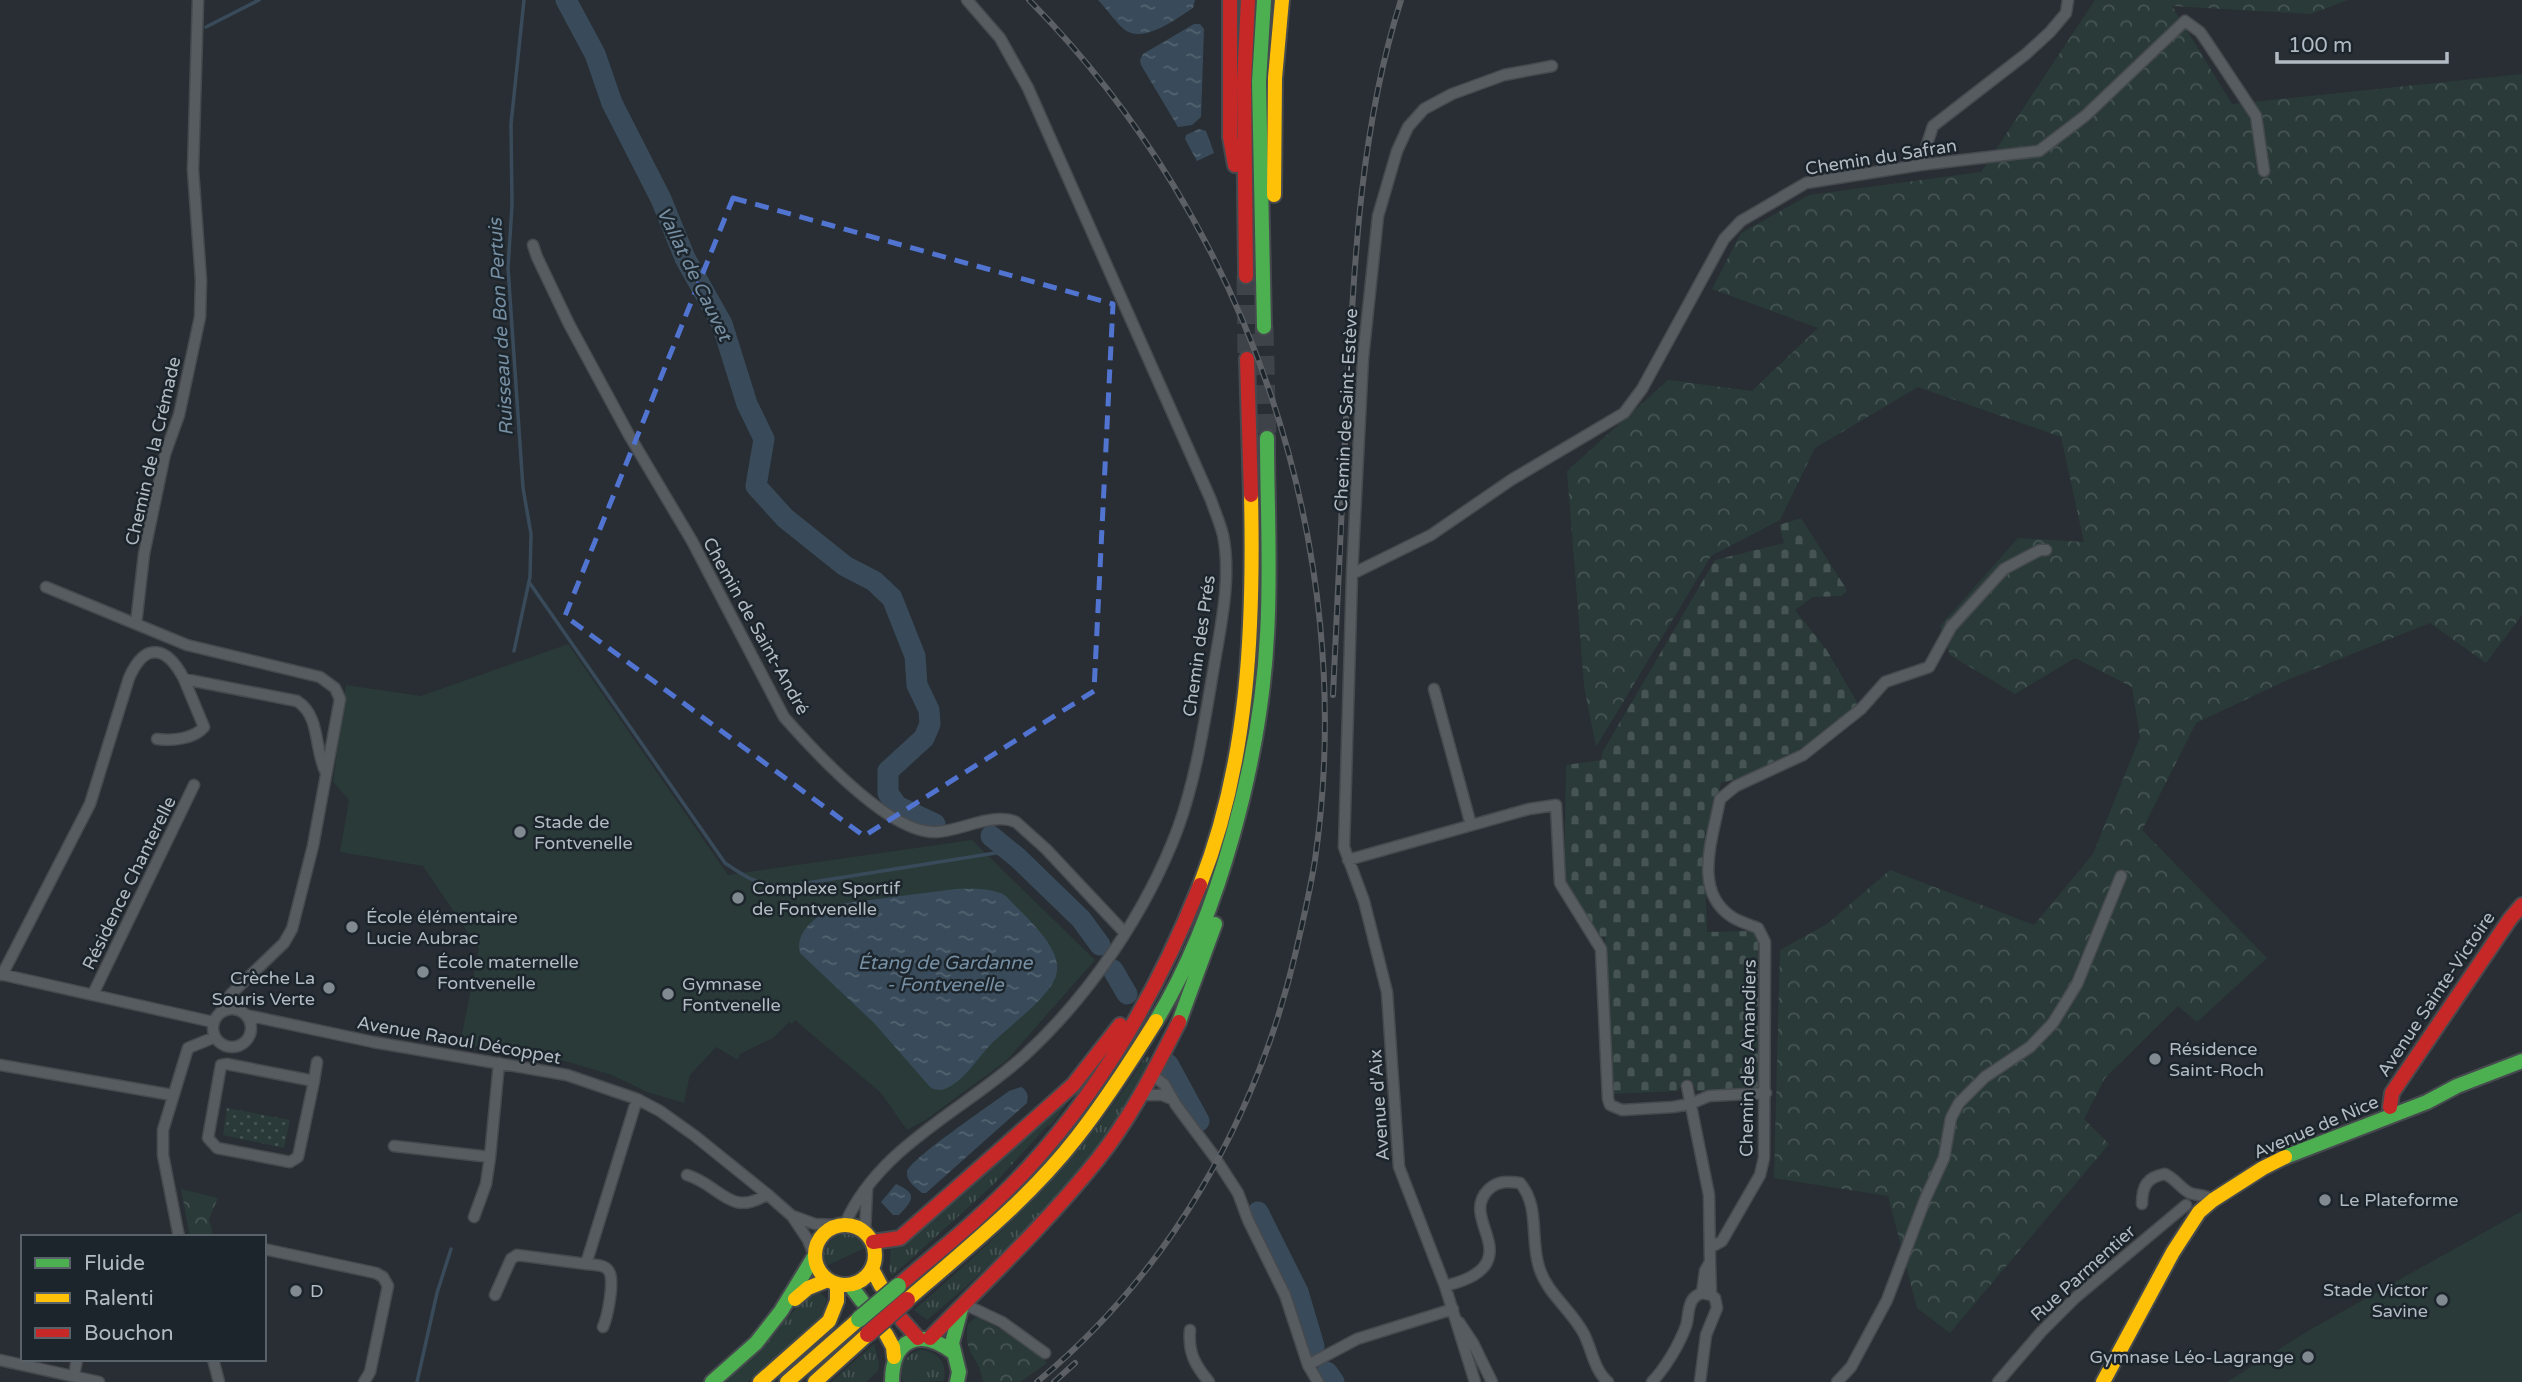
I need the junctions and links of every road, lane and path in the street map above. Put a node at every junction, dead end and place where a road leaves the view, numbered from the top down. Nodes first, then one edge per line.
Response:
1 (198, 0) edge
2 (967, 0) edge
3 (1230, 0) edge
4 (1248, 0) edge
5 (1264, 0) edge
6 (1282, 0) edge
7 (2068, 2) edge
8 (1552, 66) dead end
9 (1920, 164) junction
10 (2264, 171) dead end
11 (1245, 232) junction
12 (533, 245) dead end
13 (1245, 276) tunnel mouth
14 (1264, 304) junction
15 (1264, 327) tunnel mouth
16 (1247, 359) tunnel mouth
17 (1267, 438) tunnel mouth
18 (2046, 550) dead end
19 (1353, 574) junction
20 (46, 587) dead end
21 (136, 624) junction
22 (184, 680) junction
23 (1434, 689) dead end
24 (157, 739) dead end
25 (326, 775) junction
26 (194, 785) dead end
27 (1471, 825) junction
28 (1232, 841) junction
29 (1348, 860) junction
30 (2122, 876) dead end
31 (2522, 905) edge
32 (1125, 933) junction
33 (1, 974) edge
34 (1160, 978) junction
35 (239, 989) junction
36 (93, 994) junction
37 (220, 1013) junction
38 (244, 1013) junction
39 (213, 1022) junction
40 (274, 1022) junction
41 (252, 1030) junction
42 (215, 1037) junction
43 (2522, 1061) edge
44 (317, 1062) dead end
45 (499, 1063) junction
46 (0, 1065) edge
47 (1152, 1076) junction
48 (314, 1081) junction
49 (1687, 1086) dead end
50 (2457, 1086) junction
51 (1766, 1093) junction
52 (172, 1095) junction
53 (1141, 1095) junction
54 (637, 1099) junction
55 (1173, 1100) junction
56 (1690, 1104) junction
57 (2390, 1107) junction
58 (394, 1146) dead end
59 (490, 1157) junction
60 (687, 1175) dead end
61 (867, 1188) junction
62 (2189, 1192) junction
63 (767, 1194) junction
64 (2213, 1200) junction
65 (2142, 1204) dead end
66 (2192, 1209) junction
67 (792, 1216) junction
68 (474, 1217) dead end
69 (841, 1224) junction
70 (178, 1235) edge
71 (869, 1237) junction
72 (1711, 1247) junction
73 (266, 1249) edge
74 (814, 1256) junction
75 (586, 1264) junction
76 (872, 1269) junction
77 (838, 1283) junction
78 (881, 1286) dead end
79 (1445, 1286) junction
80 (1707, 1294) junction
81 (495, 1295) dead end
82 (863, 1301) dead end
83 (962, 1306) junction
84 (781, 1311) junction
85 (1455, 1314) junction
86 (902, 1320) dead end
87 (603, 1327) dead end
88 (1190, 1330) dead end
89 (886, 1334) dead end
90 (924, 1338) junction
91 (954, 1353) junction
92 (1045, 1353) dead end
93 (894, 1357) junction
94 (0, 1360) edge
95 (77, 1361) edge
96 (213, 1361) edge
97 (1312, 1363) junction
98 (74, 1376) junction
99 (99, 1382) edge
100 (219, 1382) edge
101 (364, 1382) edge
102 (712, 1382) edge
103 (760, 1382) edge
104 (787, 1382) edge
105 (815, 1382) edge
106 (892, 1382) edge
107 (957, 1382) edge
108 (1209, 1382) edge
109 (1318, 1382) edge
110 (1475, 1382) edge
111 (1492, 1382) edge
112 (1608, 1382) edge
113 (1652, 1382) edge
114 (1700, 1382) edge
115 (1837, 1382) edge
116 (1998, 1382) edge
117 (2103, 1382) edge

1 - 21 street, Chemin de la Crémade
2 - 32 street, Chemin des Prés
3 - 11 main road
4 - 11 main road
5 - 14 main road
6 - 14 main road
7 - 9 street
8 - 19 street, Chemin de Saint-Estève
9 - 10 street, Chemin du Safran
9 - 19 street, Chemin du Safran
11 - 13 main road
12 - 32 street, Chemin de Saint-André
14 - 15 main road
16 - 34 main road
17 - 28 main road
18 - 51 street, Chemin des Amandiers
19 - 29 street, Chemin de Saint-Estève
20 - 21 street
21 - 25 street
22 - 24 street
22 - 25 street
22 - 33 street
23 - 27 street
25 - 35 street
26 - 36 street, Résidence Chanterelle
27 - 29 street
27 - 56 street
28 - 47 main road
28 - 105 main road, bridge
29 - 79 street, Avenue d'Aix
30 - 115 street
31 - 57 main road, Avenue Sainte-Victoire
32 - 61 street, Chemin des Prés
33 - 36 street
34 - 71 main road
34 - 104 main road, bridge
35 - 37 street
35 - 38 street
36 - 39 street
37 - 38 street
37 - 39 street
38 - 40 street, Avenue Raoul Décoppet
38 - 41 street
39 - 42 street
40 - 41 street
40 - 45 street, Avenue Raoul Décoppet
41 - 42 street
42 - 52 street
43 - 50 main road, Avenue de Nice
44 - 48 street
45 - 54 street, Avenue Raoul Décoppet
45 - 59 street
46 - 52 street
47 - 53 main road
47 - 55 street
48 - 48 street
49 - 56 street
50 - 57 main road, Avenue de Nice
50 - 64 main road, Avenue de Nice
51 - 56 street
51 - 72 street, Chemin des Amandiers
52 - 70 street
53 - 55 street
53 - 83 main road
54 - 63 street, Avenue Raoul Décoppet
54 - 75 street
55 - 97 street
56 - 72 street
57 - 64 main road, Avenue de Nice
58 - 59 street
59 - 68 street
60 - 63 street
61 - 69 street, Chemin des Prés
61 - 71 street
62 - 64 street
62 - 65 street
62 - 66 street
63 - 67 street, Avenue Raoul Décoppet
64 - 66 main road
66 - 116 street, Rue Parmentier
66 - 117 main road
67 - 69 street, Avenue Raoul Décoppet
67 - 74 street, Avenue Raoul Décoppet
69 - 71 main road
69 - 74 main road
71 - 76 main road
72 - 80 street
73 - 101 street
74 - 77 main road
74 - 84 main road
75 - 81 street
75 - 87 street
76 - 77 main road
76 - 78 main road
77 - 82 main road
77 - 84 main road
77 - 103 main road
79 - 85 street, Avenue d'Aix
79 - 112 street
80 - 113 street
80 - 114 street
83 - 90 main road
83 - 91 main road
83 - 92 street
84 - 102 main road
85 - 97 street
85 - 110 street, Avenue d'Aix
85 - 111 street
86 - 90 main road
88 - 108 street
89 - 93 main road
90 - 91 main road
90 - 93 main road
91 - 107 main road
93 - 106 main road
94 - 98 street
95 - 98 street
96 - 100 street
97 - 109 street
98 - 99 street

